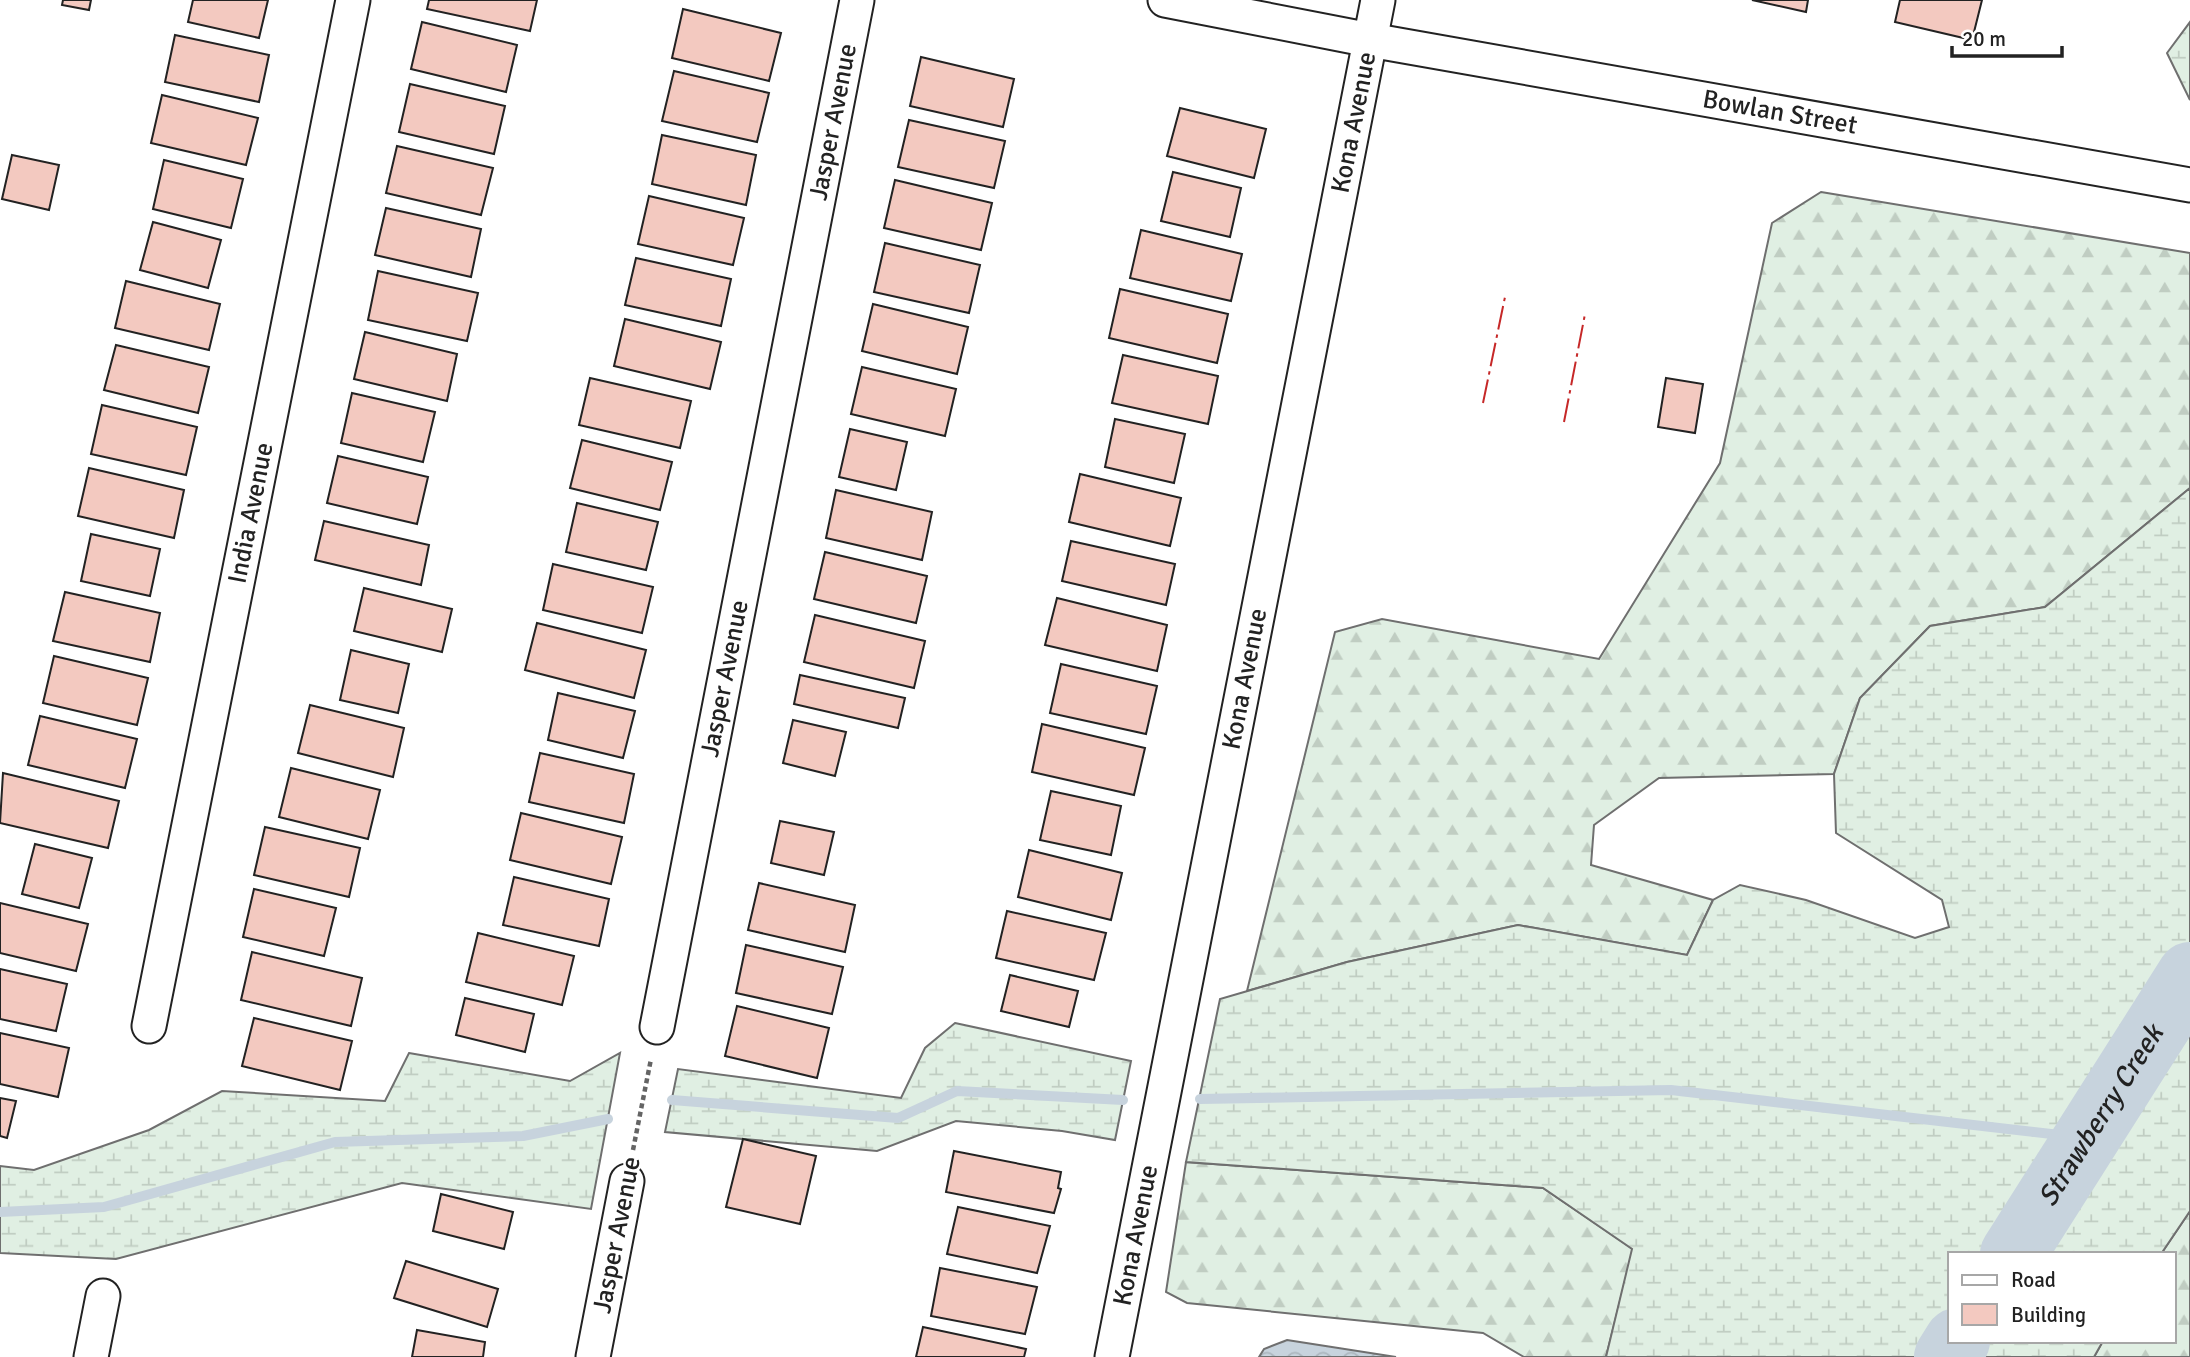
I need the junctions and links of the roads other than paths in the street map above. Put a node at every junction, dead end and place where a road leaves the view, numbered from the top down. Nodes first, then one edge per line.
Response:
1 (353, 0) edge
2 (857, 0) edge
3 (1165, 0) edge
4 (1378, 0) edge
5 (1370, 40) junction
6 (2190, 185) edge
7 (149, 1026) dead end
8 (657, 1027) road end
9 (627, 1181) road end
10 (103, 1296) dead end
11 (91, 1357) edge
12 (593, 1357) edge
13 (1112, 1357) edge

1 - 7 street, India Avenue
2 - 8 street, Jasper Avenue
3 - 5 street, Bowlan Street
4 - 5 street, Kona Avenue
5 - 6 street, Bowlan Street
5 - 13 street, Kona Avenue
9 - 12 street, Jasper Avenue
10 - 11 street

